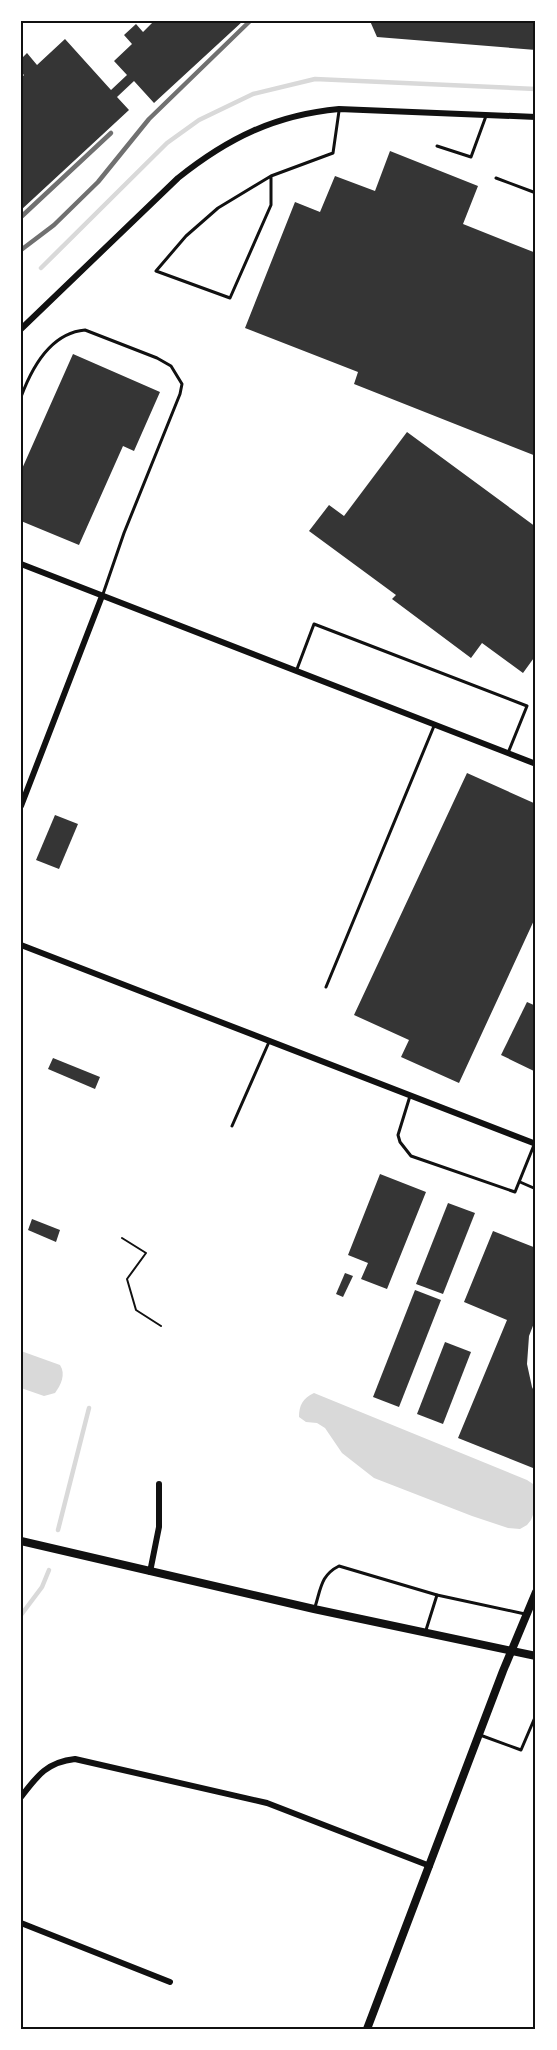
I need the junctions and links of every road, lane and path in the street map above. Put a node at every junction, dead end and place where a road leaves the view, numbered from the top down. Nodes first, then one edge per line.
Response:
1 (339, 109) junction
2 (487, 115) junction
3 (536, 117) edge
4 (437, 147) dead end
5 (271, 176) junction
6 (496, 178) dead end
7 (536, 193) edge
8 (21, 329) edge
9 (22, 391) edge
10 (21, 397) edge
11 (21, 564) edge
12 (102, 596) junction
13 (296, 671) junction
14 (435, 725) junction
15 (508, 753) junction
16 (536, 764) edge
17 (21, 806) edge
18 (21, 945) edge
19 (326, 987) dead end
20 (270, 1041) junction
21 (411, 1095) junction
22 (232, 1126) dead end
23 (536, 1144) edge
24 (520, 1182) junction
25 (536, 1189) edge
26 (122, 1238) dead end
27 (161, 1326) dead end
28 (159, 1484) dead end
29 (21, 1541) edge
30 (150, 1572) junction
31 (536, 1592) edge
32 (437, 1595) junction
33 (314, 1609) junction
34 (527, 1615) junction
35 (425, 1633) junction
36 (512, 1651) junction
37 (536, 1656) edge
38 (536, 1715) edge
39 (479, 1735) junction
40 (21, 1797) edge
41 (430, 1866) junction
42 (21, 1923) edge
43 (170, 1982) dead end
44 (367, 2029) edge

1 - 2 street
1 - 5 lane
1 - 8 street
2 - 3 street
2 - 4 lane
5 - 5 lane
6 - 7 lane
9 - 10 lane
9 - 12 lane
11 - 12 street
12 - 13 street
12 - 17 street
13 - 14 street
13 - 15 lane
14 - 15 street
14 - 19 lane
15 - 16 street
18 - 20 street
20 - 21 street
20 - 22 lane
21 - 23 street
21 - 24 lane
23 - 24 lane
24 - 25 lane
26 - 27 path
28 - 30 street
29 - 30 street
30 - 33 street
31 - 34 street
32 - 33 lane
32 - 34 lane
32 - 35 lane
33 - 35 street
34 - 36 street
35 - 36 street
36 - 37 street
36 - 39 street
38 - 39 lane
39 - 41 street
40 - 41 street
41 - 44 street
42 - 43 street

